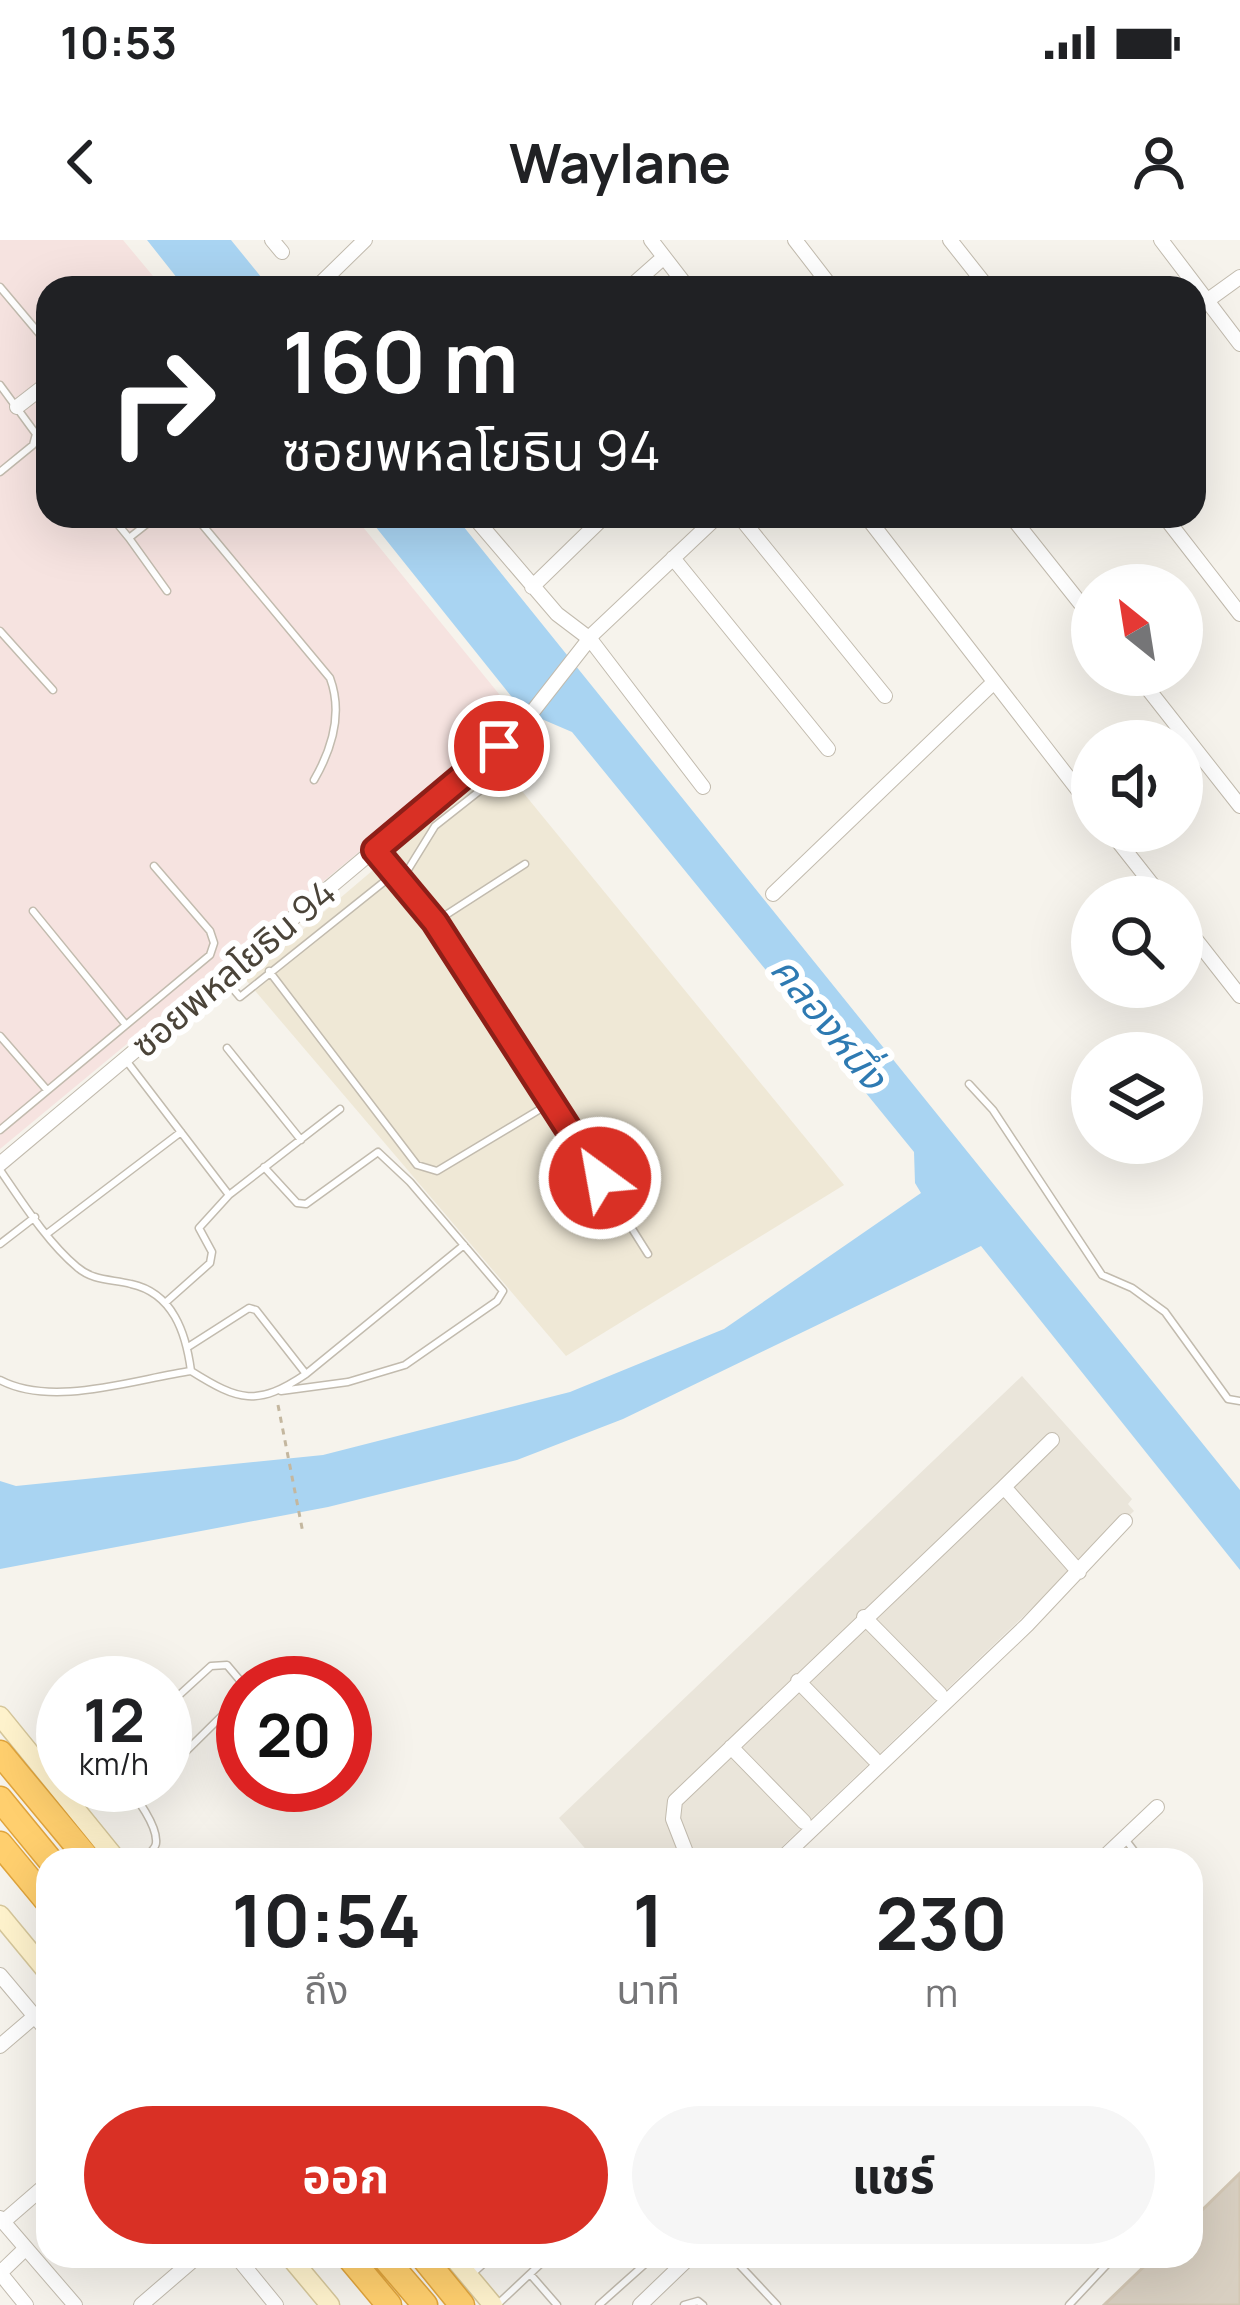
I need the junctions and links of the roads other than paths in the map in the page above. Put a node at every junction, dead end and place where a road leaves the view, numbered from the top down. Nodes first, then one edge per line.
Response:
1 (365, 240) edge
2 (650, 240) edge
3 (795, 240) edge
4 (950, 240) edge
5 (1161, 240) edge
6 (664, 257) junction
7 (328, 276) edge
8 (643, 276) edge
9 (679, 276) edge
10 (823, 276) edge
11 (978, 276) edge
12 (1189, 276) edge
13 (1240, 278) edge
14 (0, 287) edge
15 (1206, 297) edge
16 (1208, 300) junction
17 (36, 330) edge
18 (1240, 344) edge
19 (0, 385) edge
20 (36, 392) edge
21 (17, 407) junction
22 (0, 472) edge
23 (121, 528) edge
24 (142, 528) edge
25 (205, 528) edge
26 (483, 528) edge
27 (592, 528) edge
28 (705, 528) edge
29 (749, 528) edge
30 (875, 528) edge
31 (1021, 528) edge
32 (1173, 528) edge
33 (129, 538) junction
34 (674, 558) junction
35 (532, 586) junction
36 (167, 591) dead end
37 (1071, 592) edge
38 (1240, 614) edge
39 (0, 631) edge
40 (587, 643) junction
41 (993, 683) junction
42 (53, 690) dead end
43 (885, 696) dead end
44 (1154, 696) edge
45 (828, 749) dead end
46 (506, 770) dead end
47 (314, 780) dead end
48 (1071, 781) edge
49 (703, 787) dead end
50 (1240, 806) edge
51 (375, 850) junction
52 (1127, 852) edge
53 (525, 864) dead end
54 (154, 866) dead end
55 (1145, 876) edge
56 (398, 877) junction
57 (773, 894) dead end
58 (33, 911) dead end
59 (435, 922) junction
60 (1203, 948) edge
61 (269, 971) junction
62 (223, 976) junction
63 (1240, 995) edge
64 (126, 1025) junction
65 (0, 1036) edge
66 (226, 1048) dead end
67 (125, 1058) junction
68 (970, 1084) dead end
69 (46, 1090) junction
70 (552, 1102) junction
71 (340, 1109) dead end
72 (0, 1130) edge
73 (181, 1132) junction
74 (301, 1140) junction
75 (0, 1167) edge
76 (264, 1167) junction
77 (229, 1195) junction
78 (35, 1217) junction
79 (48, 1233) junction
80 (0, 1244) edge
81 (464, 1245) junction
82 (648, 1254) dead end
83 (165, 1303) junction
84 (188, 1347) junction
85 (191, 1371) junction
86 (307, 1374) junction
87 (0, 1379) edge
88 (278, 1392) junction
89 (1240, 1401) edge
90 (1052, 1440) dead end
91 (1004, 1487) junction
92 (1125, 1521) dead end
93 (1078, 1572) junction
94 (864, 1617) junction
95 (216, 1666) edge
96 (798, 1681) junction
97 (192, 1684) edge
98 (940, 1694) dead end
99 (0, 1716) edge
100 (216, 1722) edge
101 (192, 1745) edge
102 (730, 1747) junction
103 (0, 1753) edge
104 (36, 1753) edge
105 (874, 1759) dead end
106 (0, 1798) edge
107 (1156, 1807) dead end
108 (86, 1812) edge
109 (144, 1812) edge
110 (804, 1822) dead end
111 (1124, 1838) junction
112 (0, 1842) edge
113 (40, 1848) edge
114 (78, 1848) edge
115 (109, 1848) edge
116 (152, 1848) edge
117 (684, 1848) edge
118 (792, 1848) edge
119 (1114, 1848) edge
120 (1132, 1848) edge
121 (36, 1885) edge
122 (0, 1915) edge
123 (36, 1958) edge
124 (0, 1975) edge
125 (35, 2016) joint
126 (0, 2046) edge
127 (36, 2193) edge
128 (2, 2220) edge
129 (26, 2248) junction
130 (36, 2260) edge
131 (43, 2268) edge
132 (184, 2268) edge
133 (246, 2268) edge
134 (299, 2268) edge
135 (352, 2268) edge
136 (355, 2268) edge
137 (393, 2268) edge
138 (432, 2268) edge
139 (462, 2268) edge
140 (478, 2268) edge
141 (536, 2268) edge
142 (641, 2268) edge
143 (679, 2268) edge
144 (742, 2268) edge
145 (1104, 2268) edge
146 (0, 2273) edge
147 (530, 2274) junction
148 (469, 2276) junction
149 (26, 2305) edge
150 (75, 2305) edge
151 (141, 2305) edge
152 (276, 2305) edge
153 (330, 2305) edge
154 (378, 2305) edge
155 (389, 2305) edge
156 (424, 2305) edge
157 (462, 2305) edge
158 (494, 2305) edge
159 (557, 2305) edge
160 (599, 2305) edge
161 (640, 2305) edge
162 (684, 2305) edge
163 (703, 2305) edge
164 (777, 2305) edge
165 (1069, 2305) edge

1 - 7 street
2 - 6 street
3 - 10 street
4 - 11 street
5 - 12 street
6 - 8 street
6 - 9 street
13 - 16 street
14 - 17 lane
15 - 16 street
16 - 18 street
19 - 21 lane
20 - 21 street
21 - 22 lane
23 - 33 lane
24 - 33 lane
25 - 47 lane
26 - 35 street
27 - 35 street
28 - 34 street, ซอยพหลโยธิน 94
29 - 43 street
30 - 41 street
31 - 37 street
32 - 38 street
33 - 36 lane
34 - 40 street, ซอยพหลโยธิน 94
34 - 45 street
35 - 40 street
39 - 42 lane
40 - 49 street
40 - 51 street, ซอยพหลโยธิน 94
41 - 48 street
41 - 57 street
44 - 50 street
46 - 56 lane
51 - 56 lane
51 - 62 street, ซอยพหลโยธิน 94
52 - 55 street
53 - 59 lane
54 - 64 lane
56 - 59 lane
56 - 61 lane
58 - 64 lane
59 - 70 lane
60 - 63 street
61 - 62 lane
61 - 70 lane
62 - 67 street, ซอยพหลโยธิน 94
64 - 69 lane
65 - 69 lane
66 - 74 lane
67 - 73 lane
67 - 75 street, ซอยพหลโยธิน 94
68 - 89 lane
69 - 72 lane
70 - 82 lane
71 - 74 lane
73 - 77 lane
73 - 79 lane
74 - 76 lane
75 - 78 lane
76 - 77 lane
76 - 81 lane
77 - 83 lane
78 - 79 lane
78 - 80 lane
79 - 83 lane
81 - 86 lane
81 - 88 lane
83 - 84 lane
84 - 85 lane
84 - 86 lane
85 - 87 lane
85 - 88 lane
86 - 88 lane
90 - 91 street
91 - 93 street
91 - 94 street
92 - 93 street
93 - 118 street
94 - 96 street
94 - 98 street
95 - 97 lane
96 - 102 street
96 - 105 street
99 - 104 main road
100 - 101 lane
102 - 110 street
102 - 117 street
103 - 114 highway
106 - 113 highway
107 - 111 street
108 - 115 main road
109 - 116 lane
111 - 119 street
111 - 120 lane
112 - 121 highway
122 - 123 main road
124 - 125 street
125 - 126 street
127 - 128 street
128 - 129 street
129 - 130 street
129 - 146 street
131 - 150 street
132 - 151 street
133 - 152 street
134 - 153 main road
135 - 154 highway
136 - 155 highway
137 - 156 highway
138 - 157 highway
139 - 148 main road
140 - 148 lane
141 - 147 lane
142 - 160 lane
143 - 161 street
144 - 164 lane
145 - 165 lane
146 - 149 street
147 - 158 lane
147 - 159 lane
148 - 158 main road
162 - 163 lane

